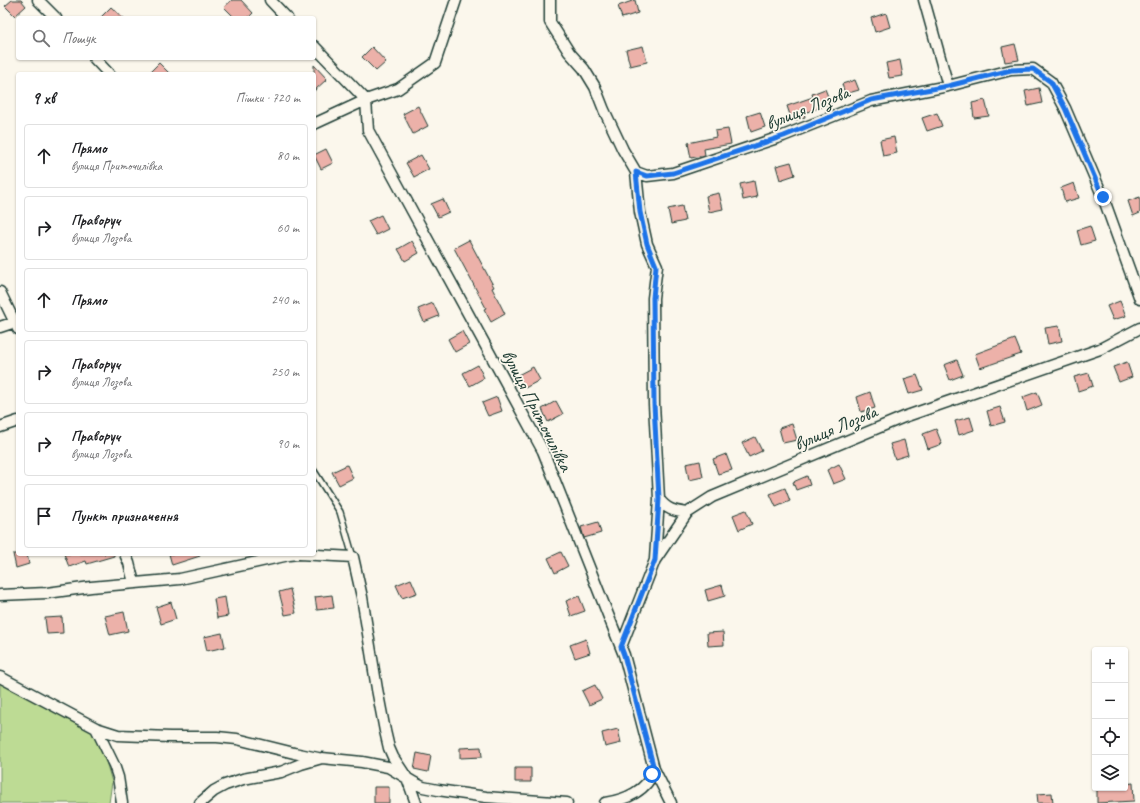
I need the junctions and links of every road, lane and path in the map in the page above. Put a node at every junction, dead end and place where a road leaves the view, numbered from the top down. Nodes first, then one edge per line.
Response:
1 (38, 0) edge
2 (270, 0) edge
3 (456, 0) edge
4 (550, 0) edge
5 (924, 0) edge
6 (54, 16) edge
7 (286, 16) edge
8 (316, 48) edge
9 (96, 60) edge
10 (107, 72) edge
11 (948, 86) junction
12 (366, 100) junction
13 (316, 123) edge
14 (636, 172) junction
15 (0, 292) edge
16 (1140, 299) edge
17 (16, 326) edge
18 (0, 327) edge
19 (1140, 328) edge
20 (16, 422) edge
21 (0, 427) edge
22 (316, 474) edge
23 (659, 499) junction
24 (687, 513) junction
25 (316, 555) edge
26 (126, 556) edge
27 (285, 556) edge
28 (353, 557) junction
29 (655, 560) junction
30 (134, 583) junction
31 (0, 595) edge
32 (621, 647) junction
33 (0, 677) edge
34 (96, 728) junction
35 (322, 758) junction
36 (654, 769) junction
37 (406, 778) junction
38 (122, 803) edge
39 (200, 803) edge
40 (416, 803) edge
41 (567, 803) edge
42 (605, 803) edge
43 (671, 803) edge

1 - 6 street
2 - 7 street
3 - 12 street
4 - 14 street
5 - 11 street
8 - 12 street
9 - 10 street
11 - 14 street, вулиця Лозова
11 - 16 street, вулиця Лозова
12 - 13 street
12 - 32 street, вулиця Приточилівка
14 - 23 street
15 - 17 street
17 - 18 street
19 - 24 street, вулиця Лозова
20 - 21 street
22 - 28 lane
23 - 24 street
23 - 29 street
24 - 29 street, вулиця Лозова
25 - 28 street
26 - 30 street
27 - 30 street
28 - 37 street
29 - 32 street, вулиця Лозова
30 - 31 street
32 - 36 street, вулиця Приточилівка
33 - 34 street
34 - 35 street
34 - 38 street
35 - 37 street
35 - 39 street
36 - 42 street
36 - 43 street, вулиця Приточилівка
37 - 40 street
37 - 41 street

